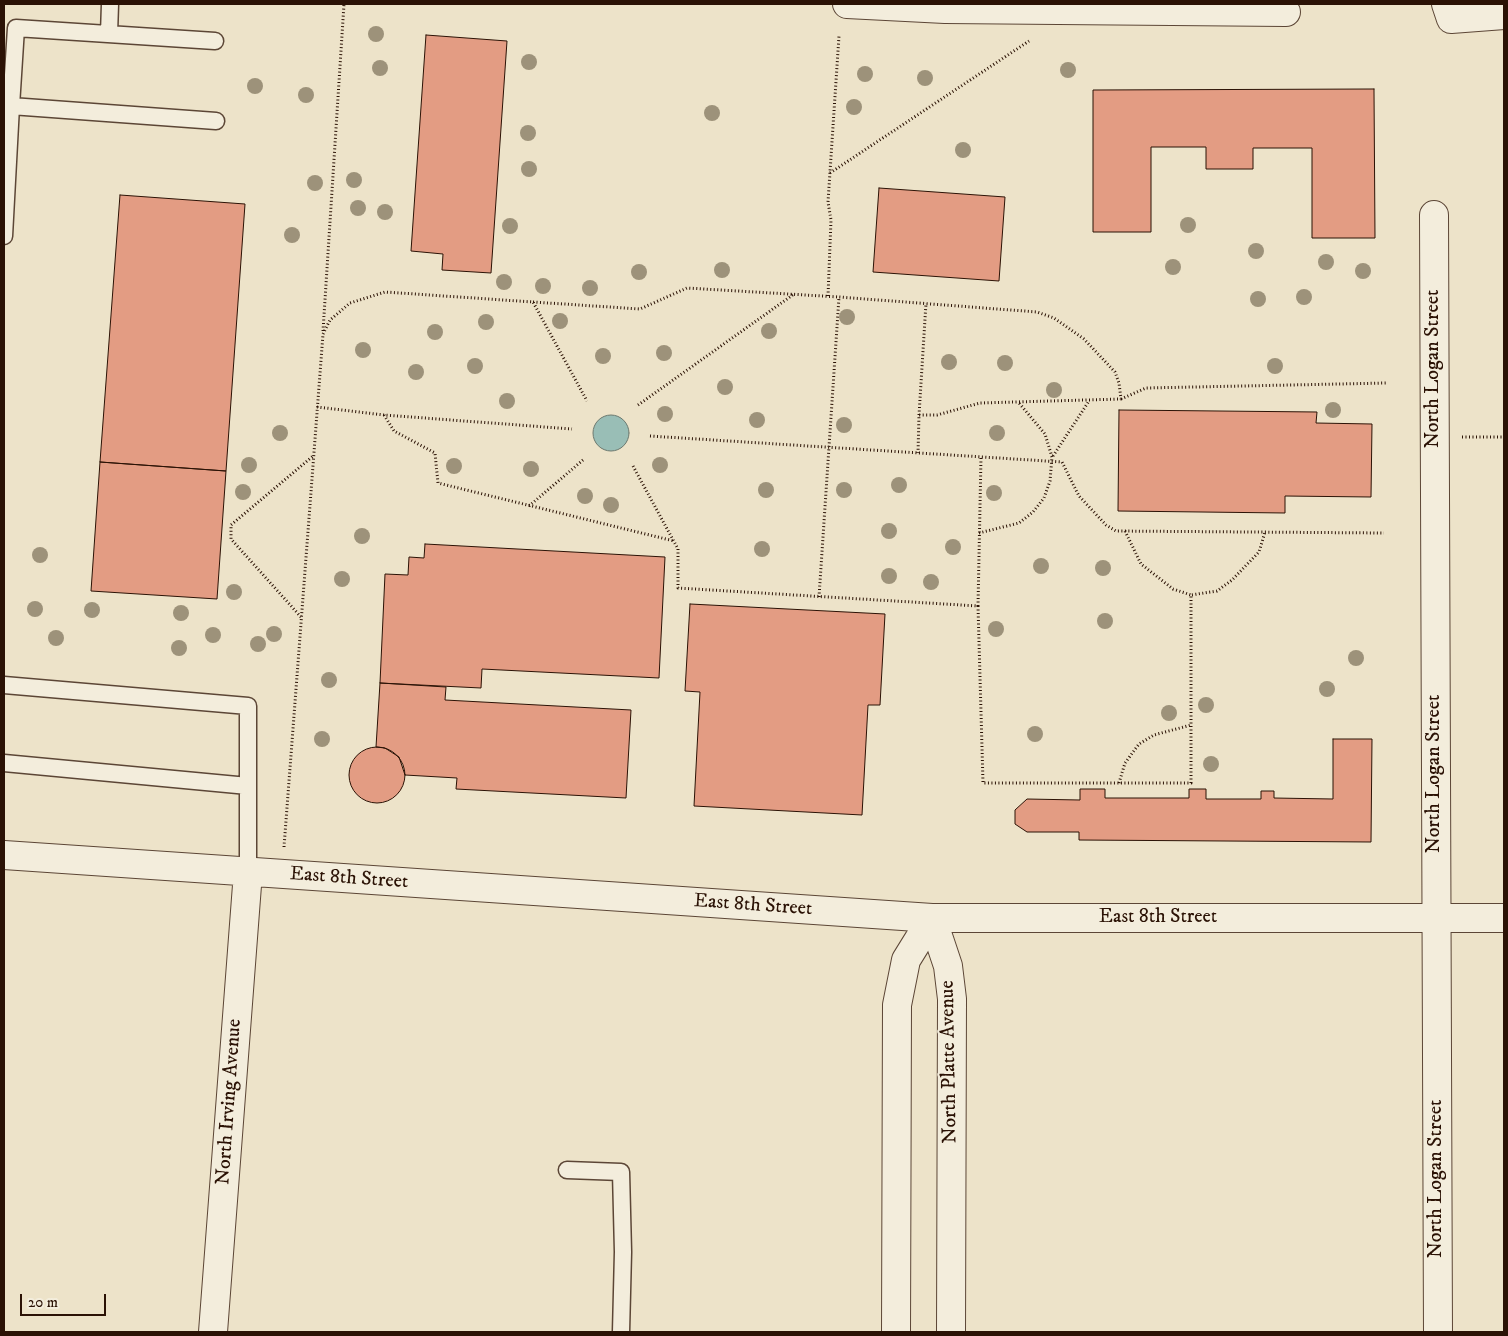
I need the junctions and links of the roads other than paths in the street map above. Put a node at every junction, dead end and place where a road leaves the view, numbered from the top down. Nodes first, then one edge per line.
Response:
1 (110, 4) edge
2 (847, 4) edge
3 (893, 6) edge
4 (949, 6) edge
5 (1154, 7) edge
6 (1449, 11) edge
7 (1286, 12) dead end
8 (1504, 15) edge
9 (10, 27) edge
10 (109, 34) junction
11 (215, 41) dead end
12 (11, 106) junction
13 (216, 122) dead end
14 (1434, 216) dead end
15 (4, 236) edge
16 (4, 685) edge
17 (4, 763) edge
18 (248, 786) junction
19 (4, 855) edge
20 (248, 872) junction
21 (932, 918) junction
22 (1435, 918) junction
23 (1504, 918) edge
24 (566, 1170) dead end
25 (212, 1332) edge
26 (621, 1332) edge
27 (896, 1332) edge
28 (951, 1332) edge
29 (1438, 1332) edge

1 - 10 lane
2 - 3 street
3 - 4 street
4 - 5 street
5 - 7 street
6 - 8 street
9 - 10 lane
9 - 12 lane
10 - 11 lane
12 - 13 lane
12 - 15 lane
14 - 22 street, North Logan Street
16 - 18 lane
17 - 18 lane
18 - 20 lane
19 - 20 street, East 8th Street
20 - 21 street, East 8th Street
20 - 25 street, North Irving Avenue
21 - 22 street, East 8th Street
21 - 27 street
21 - 28 street, North Platte Avenue
22 - 23 street, East 8th Street
22 - 29 street, North Logan Street
24 - 26 lane

